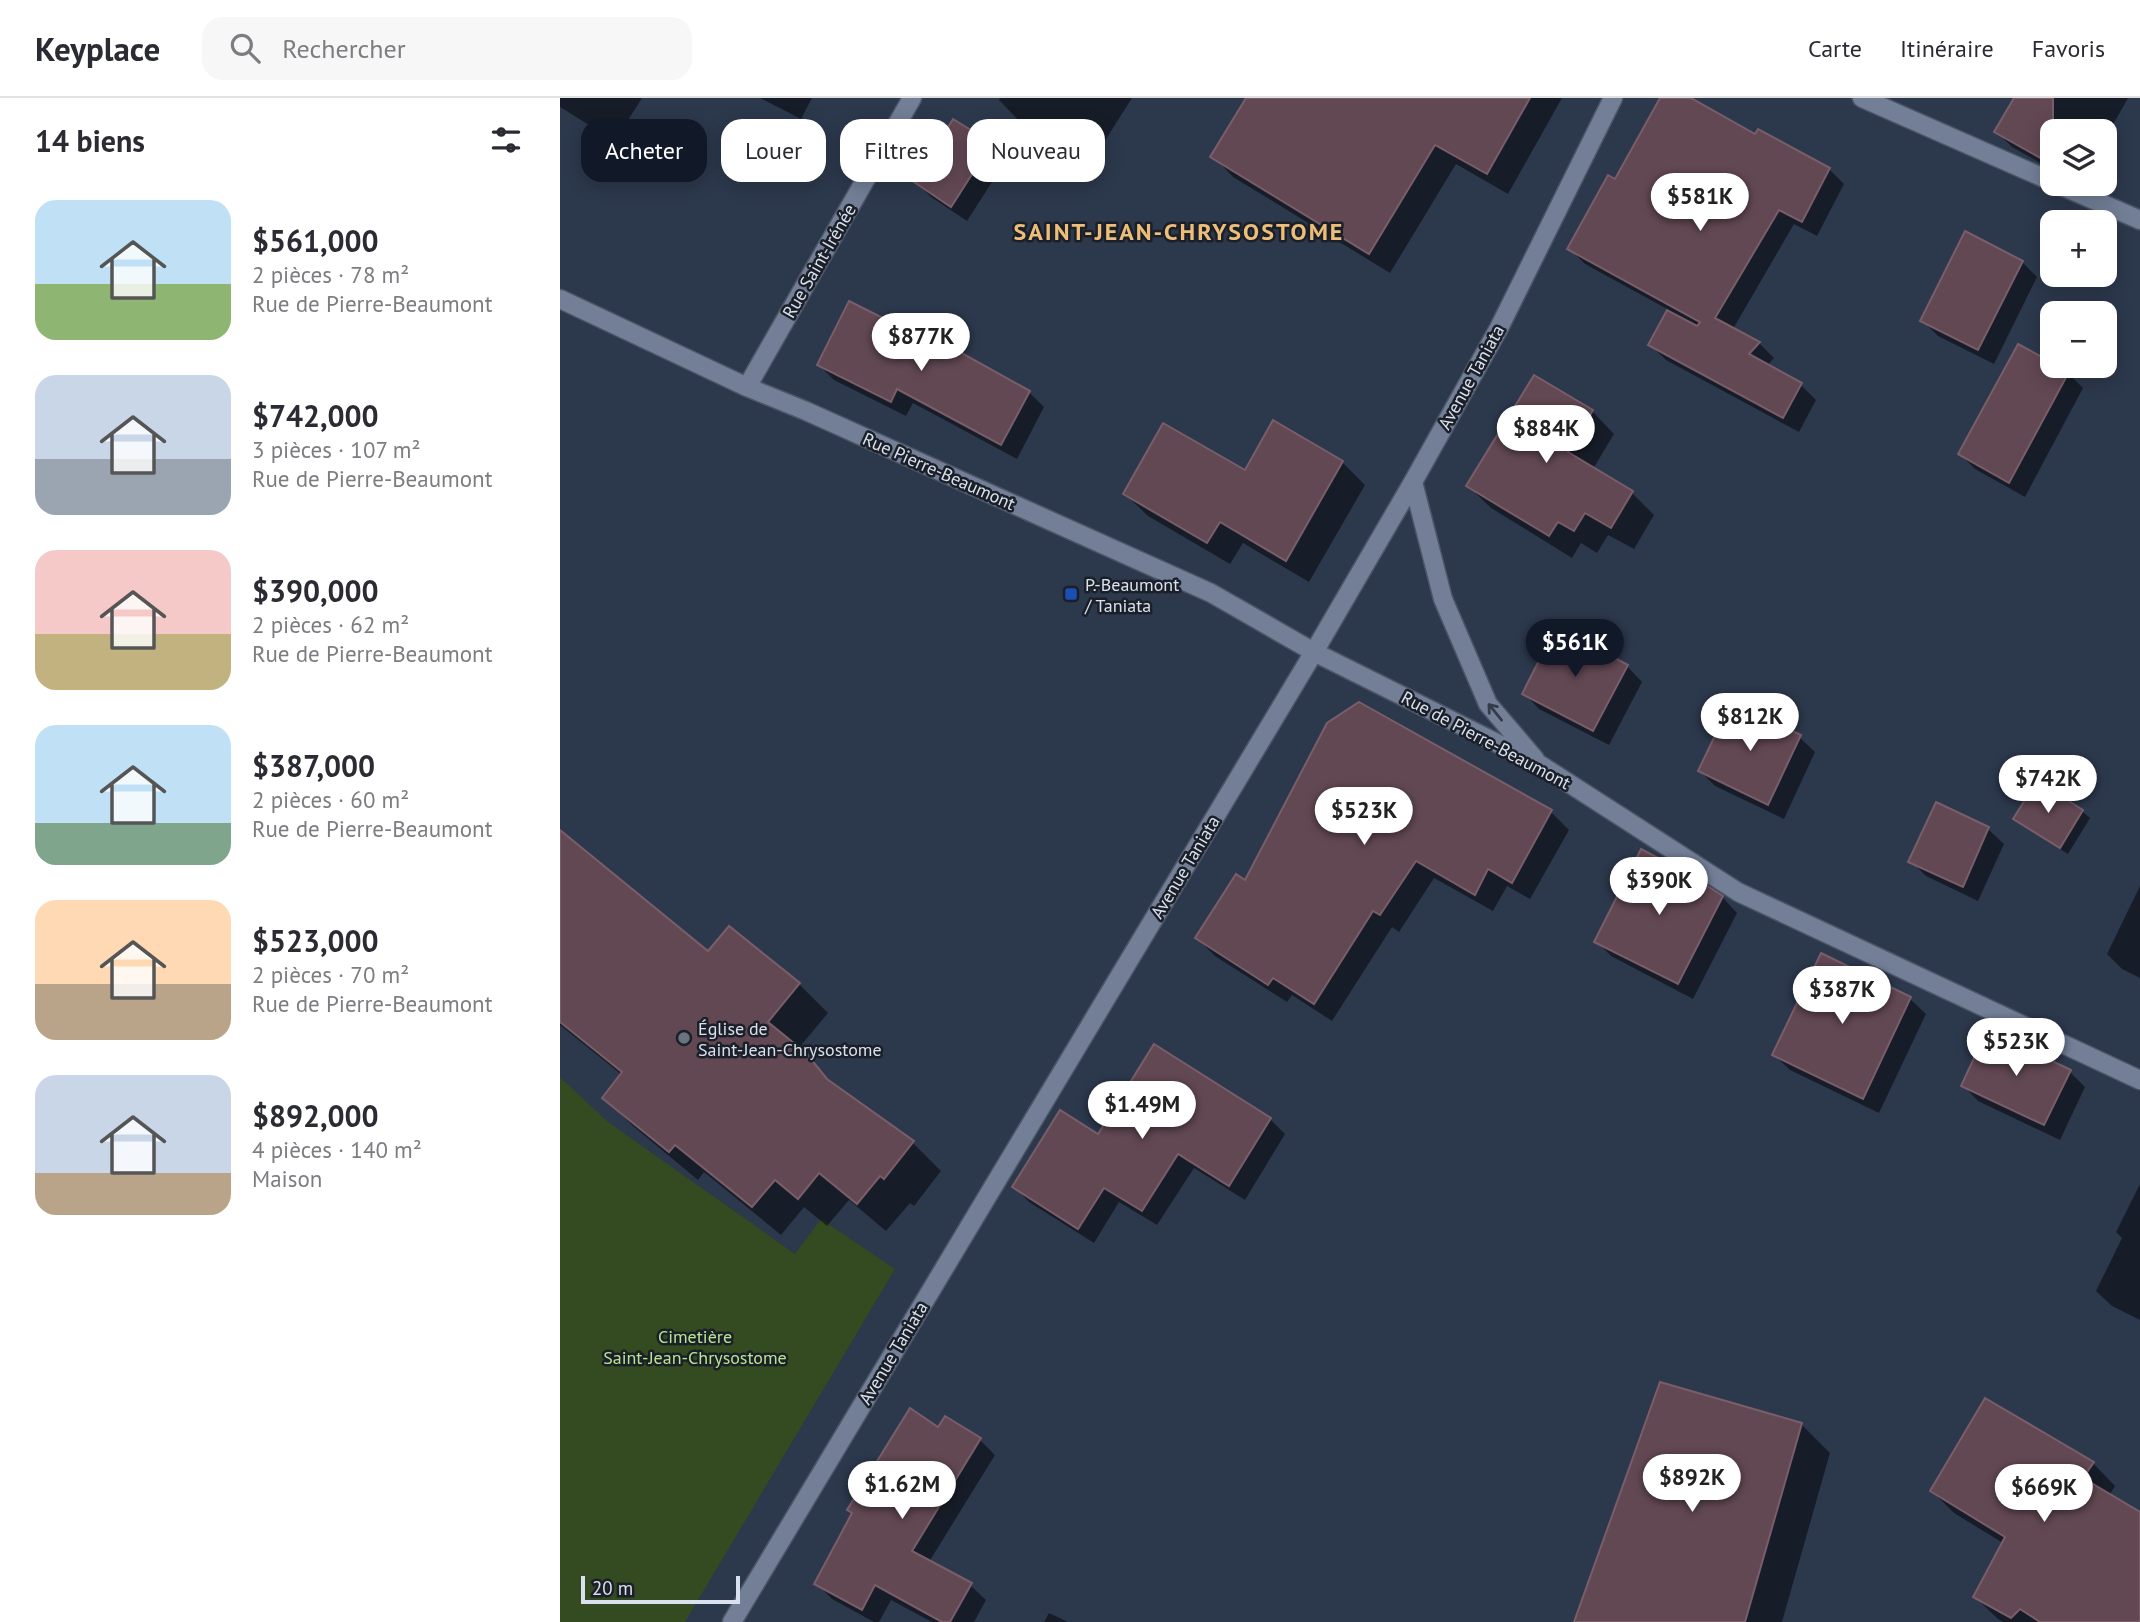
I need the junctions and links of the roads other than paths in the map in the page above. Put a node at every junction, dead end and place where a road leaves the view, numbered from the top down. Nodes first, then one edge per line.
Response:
1 (912, 98) edge
2 (1613, 98) edge
3 (1862, 98) edge
4 (2040, 176) edge
5 (2085, 196) edge
6 (2140, 220) edge
7 (560, 299) edge
8 (747, 387) junction
9 (1413, 482) junction
10 (1314, 652) junction
11 (1539, 764) junction
12 (2140, 1080) edge
13 (733, 1622) edge

1 - 8 main road, Rue Saint-Irénée
2 - 9 main road, Avenue Taniata
3 - 4 main road
5 - 6 main road
7 - 8 main road, Rue Pierre-Beaumont
8 - 10 main road, Rue Pierre-Beaumont
9 - 10 main road, Avenue Taniata
11 -> 9 main road
10 - 11 main road, Rue de Pierre-Beaumont
10 - 13 main road, Avenue Taniata
11 - 12 main road, Rue de Pierre-Beaumont

